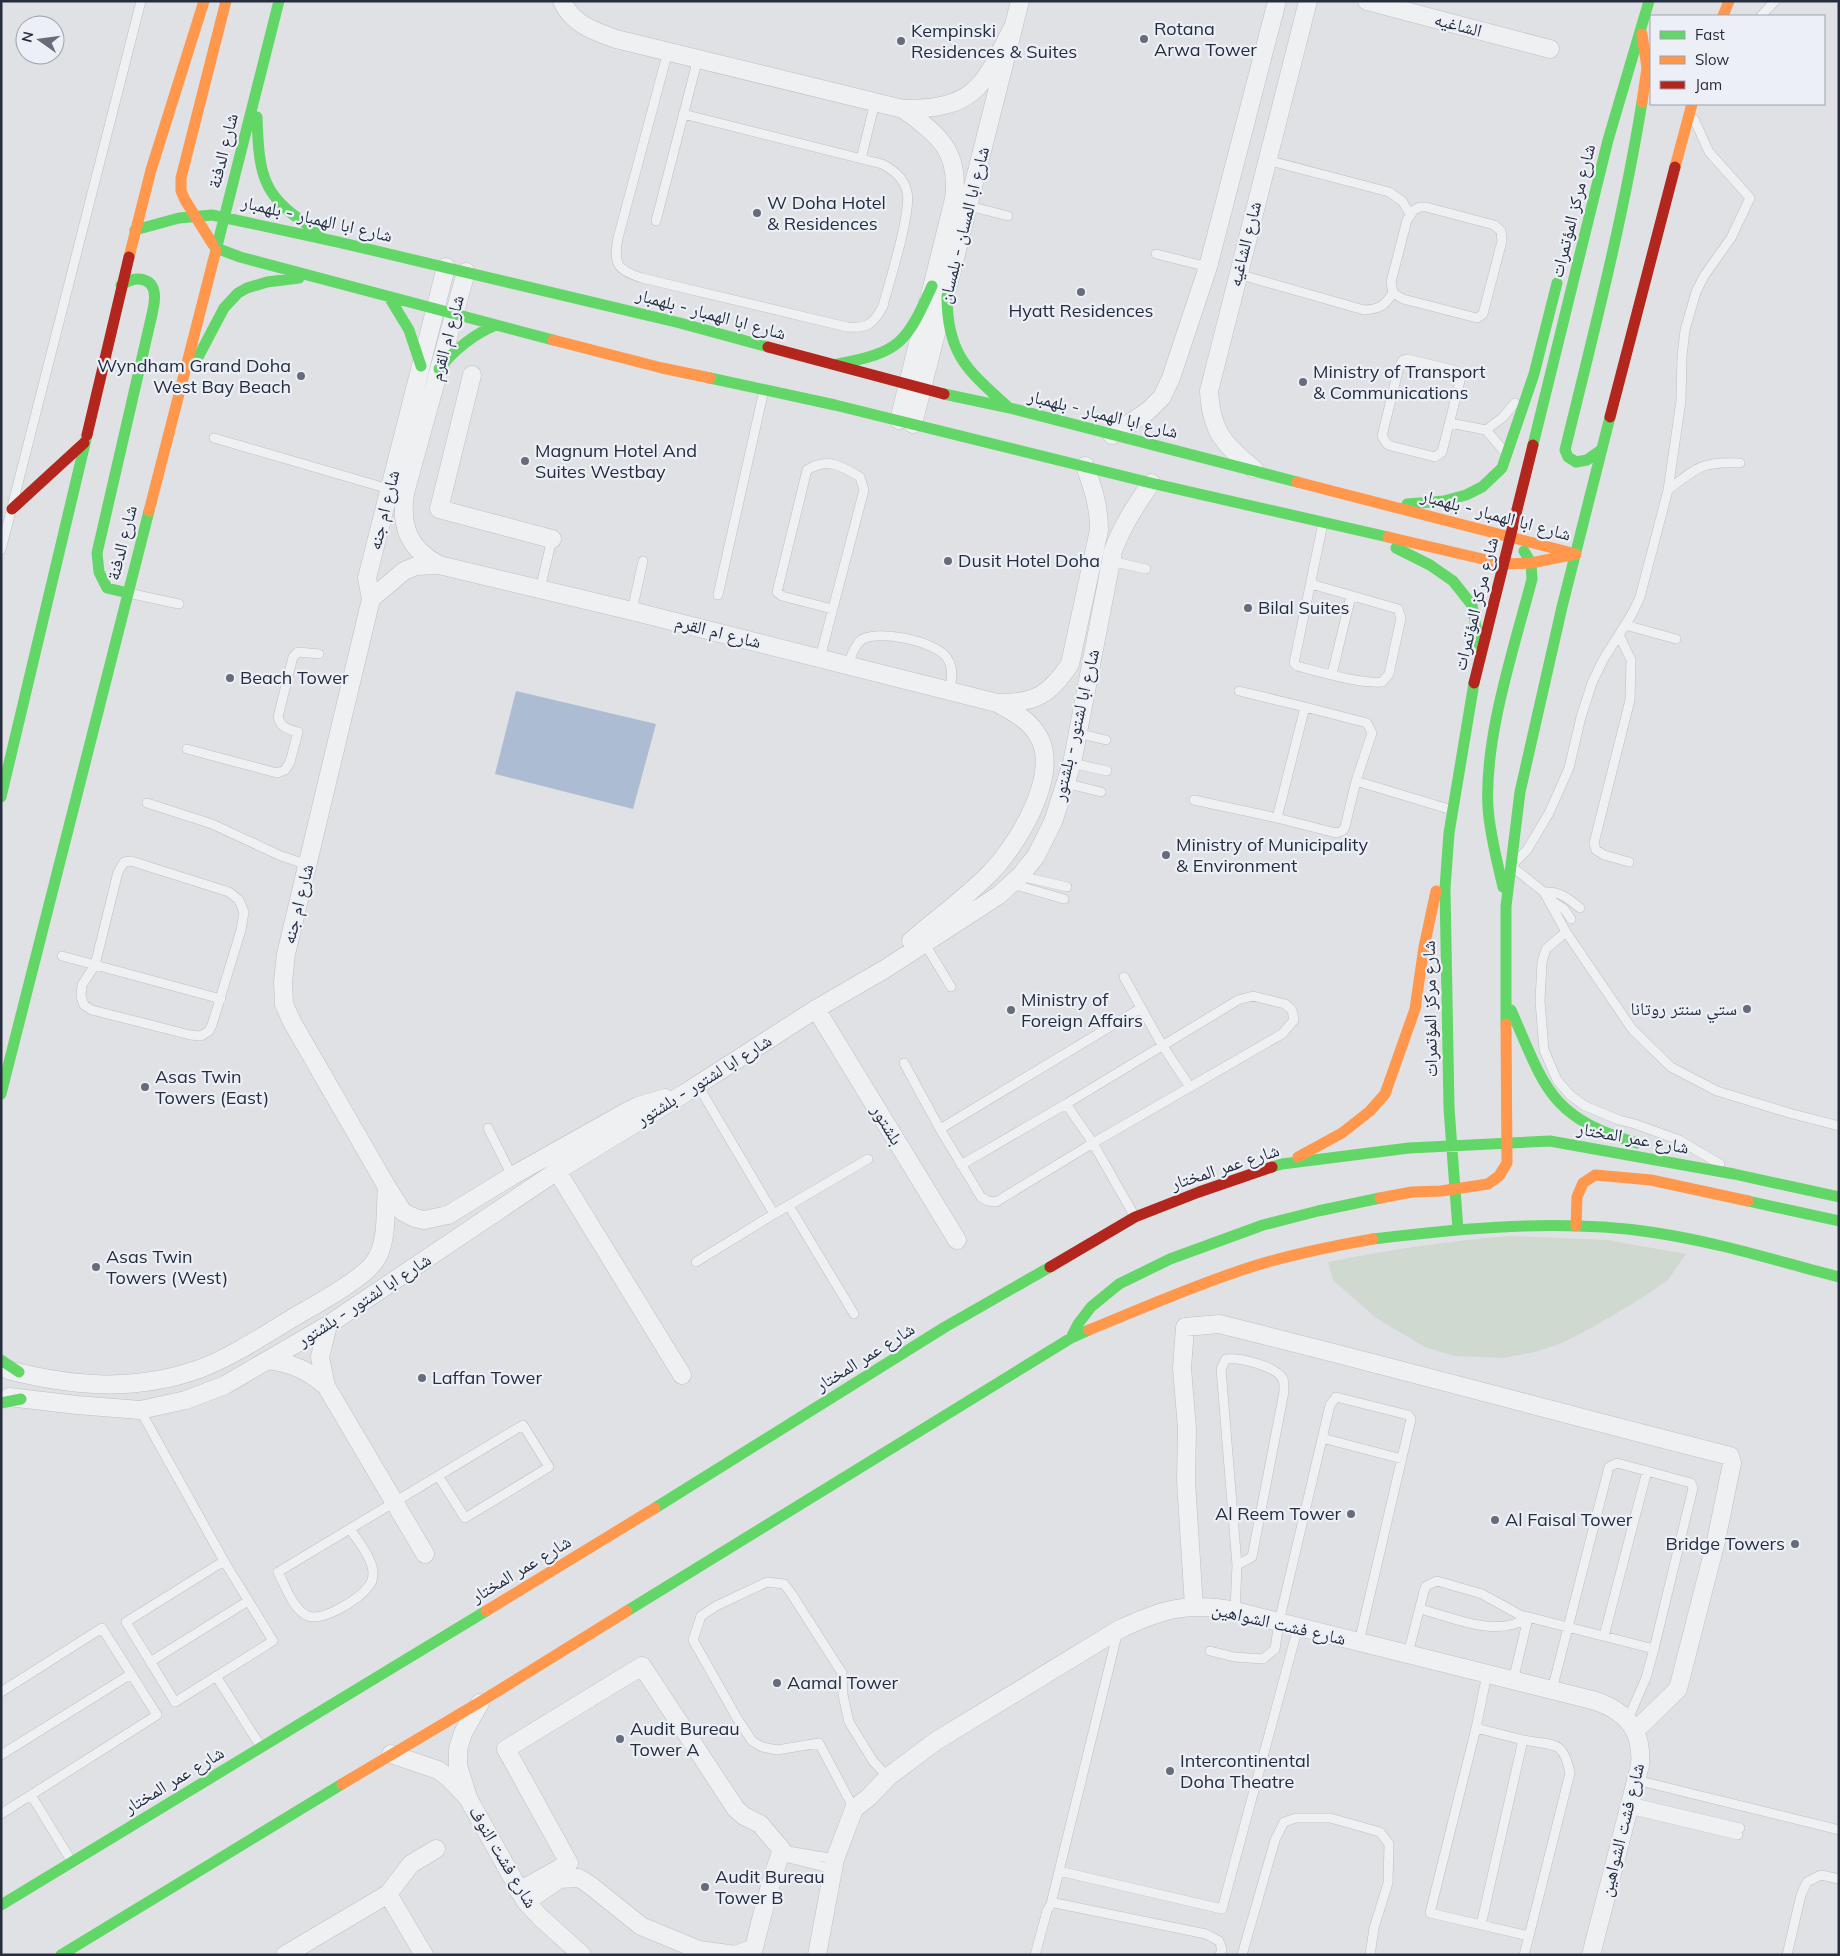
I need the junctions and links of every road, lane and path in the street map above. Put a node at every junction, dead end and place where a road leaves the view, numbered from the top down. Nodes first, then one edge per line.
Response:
1 (141, 1) edge
2 (204, 1) edge
3 (226, 1) edge
4 (279, 1) edge
5 (562, 1) edge
6 (1020, 1) edge
7 (1277, 1) edge
8 (1308, 1) edge
9 (1367, 1) edge
10 (1649, 1) edge
11 (1729, 1) edge
12 (1775, 1) edge
13 (1723, 15) edge
14 (1762, 15) edge
15 (1014, 25) junction
16 (1640, 25) junction
17 (1550, 50) dead end
18 (668, 52) junction
19 (698, 58) junction
20 (257, 86) junction
21 (875, 102) junction
22 (1691, 107) edge
23 (903, 109) junction
24 (684, 114) junction
25 (861, 159) junction
26 (1267, 160) junction
27 (969, 206) junction
28 (1591, 210) junction
29 (1410, 214) junction
30 (193, 216) junction
31 (224, 216) junction
32 (1008, 216) dead end
33 (656, 221) dead end
34 (135, 230) junction
35 (1572, 236) dead end
36 (338, 242) junction
37 (216, 248) junction
38 (1156, 254) dead end
39 (446, 267) junction
40 (1208, 267) junction
41 (466, 272) junction
42 (1238, 274) junction
43 (1558, 275) dead end
44 (311, 277) junction
45 (121, 285) junction
46 (939, 291) junction
47 (1393, 293) junction
48 (389, 297) junction
49 (436, 309) junction
50 (454, 314) junction
51 (496, 325) junction
52 (833, 365) junction
53 (421, 366) junction
54 (439, 369) junction
55 (1534, 374) junction
56 (472, 375) dead end
57 (182, 380) junction
58 (915, 387) junction
59 (764, 390) junction
60 (1010, 408) junction
61 (906, 422) junction
62 (1450, 423) junction
63 (1486, 430) junction
64 (1112, 435) junction
65 (214, 438) dead end
66 (84, 443) junction
67 (1602, 450) junction
68 (1507, 457) junction
69 (1740, 464) dead end
70 (1085, 466) junction
71 (1258, 473) junction
72 (1151, 483) junction
73 (389, 489) junction
74 (1668, 490) junction
75 (1393, 506) junction
76 (12, 509) junction
77 (1324, 523) junction
78 (1381, 536) junction
79 (1511, 537) junction
80 (552, 539) joint
81 (1, 550) edge
82 (1576, 554) junction
83 (643, 561) dead end
84 (1111, 561) junction
85 (1531, 563) junction
86 (1504, 564) junction
87 (439, 565) junction
88 (1146, 569) dead end
89 (1312, 584) junction
90 (540, 589) junction
91 (128, 593) junction
92 (718, 595) dead end
93 (1351, 596) junction
94 (371, 598) junction
95 (179, 604) dead end
96 (632, 610) junction
97 (832, 610) junction
98 (1625, 625) junction
99 (1619, 635) junction
100 (1676, 639) dead end
101 (319, 654) dead end
102 (820, 658) junction
103 (848, 665) junction
104 (1477, 668) junction
105 (1332, 674) junction
106 (949, 691) junction
107 (1239, 691) dead end
108 (996, 703) junction
109 (1305, 707) junction
110 (1078, 732) junction
111 (1106, 740) dead end
112 (187, 749) dead end
113 (1072, 763) junction
114 (1107, 771) dead end
115 (1356, 782) junction
116 (1065, 784) junction
117 (1101, 792) dead end
118 (1, 797) edge
119 (1194, 800) dead end
120 (147, 803) dead end
121 (1452, 811) junction
122 (1277, 818) junction
123 (1449, 833) junction
124 (1629, 862) dead end
125 (308, 865) junction
126 (1511, 866) junction
127 (1016, 880) junction
128 (1068, 887) dead end
129 (1545, 895) junction
130 (1064, 898) dead end
131 (1506, 906) junction
132 (1580, 908) dead end
133 (1571, 918) dead end
134 (1566, 932) junction
135 (924, 944) junction
136 (62, 956) dead end
137 (95, 965) junction
138 (885, 969) junction
139 (1124, 977) dead end
140 (951, 986) dead end
141 (222, 999) junction
142 (1507, 1002) junction
143 (1141, 1008) junction
144 (816, 1009) junction
145 (1162, 1045) junction
146 (904, 1063) dead end
147 (691, 1088) junction
148 (1190, 1088) junction
149 (1, 1094) edge
150 (1066, 1104) junction
151 (1839, 1126) edge
152 (488, 1128) dead end
153 (940, 1129) junction
154 (1508, 1143) junction
155 (1093, 1144) junction
156 (1452, 1145) junction
157 (868, 1159) dead end
158 (1672, 1163) junction
159 (1282, 1164) junction
160 (961, 1165) junction
161 (557, 1171) junction
162 (1734, 1174) junction
163 (512, 1176) junction
164 (387, 1187) junction
165 (1455, 1188) junction
166 (1839, 1198) edge
167 (789, 1206) junction
168 (774, 1214) junction
169 (1135, 1217) junction
170 (1839, 1221) edge
171 (1576, 1226) junction
172 (1458, 1230) junction
173 (957, 1240) dead end
174 (696, 1262) dead end
175 (1839, 1277) edge
176 (854, 1314) dead end
177 (328, 1325) junction
178 (1071, 1338) junction
179 (1, 1360) edge
180 (269, 1360) junction
181 (1, 1368) edge
182 (19, 1372) junction
183 (682, 1375) dead end
184 (326, 1386) junction
185 (1, 1395) edge
186 (21, 1398) junction
187 (1, 1403) edge
188 (140, 1410) junction
189 (1322, 1438) junction
190 (1402, 1458) junction
191 (1647, 1471) junction
192 (439, 1477) junction
193 (394, 1503) junction
194 (350, 1529) junction
195 (425, 1554) dead end
196 (224, 1561) junction
197 (1237, 1565) junction
198 (248, 1601) junction
199 (1194, 1607) junction
200 (1420, 1610) junction
201 (1235, 1611) junction
202 (1528, 1618) junction
203 (1279, 1622) junction
204 (1298, 1627) junction
205 (1568, 1627) junction
206 (1118, 1630) junction
207 (1604, 1636) junction
208 (1359, 1642) junction
209 (1654, 1649) junction
210 (1210, 1651) dead end
211 (1408, 1654) junction
212 (150, 1662) junction
213 (131, 1674) junction
214 (1487, 1674) junction
215 (216, 1676) junction
216 (1513, 1681) junction
217 (1552, 1690) junction
218 (1, 1692) edge
219 (480, 1702) junction
220 (1632, 1725) junction
221 (1476, 1728) junction
222 (1524, 1740) junction
223 (261, 1748) junction
224 (391, 1754) junction
225 (1, 1755) edge
226 (888, 1777) junction
227 (1636, 1780) junction
228 (31, 1795) junction
229 (469, 1800) junction
230 (1630, 1805) junction
231 (854, 1809) junction
232 (1, 1814) edge
233 (1839, 1830) edge
234 (1739, 1832) dead end
235 (436, 1849) dead end
236 (781, 1853) junction
237 (72, 1862) junction
238 (834, 1864) junction
239 (1059, 1871) junction
240 (47, 1878) junction
241 (1839, 1880) edge
242 (388, 1894) junction
243 (1, 1895) edge
244 (523, 1897) junction
245 (1051, 1904) junction
246 (1, 1905) edge
247 (1481, 1925) junction
248 (1529, 1936) junction
249 (61, 1955) edge
250 (285, 1955) edge
251 (424, 1955) edge
252 (582, 1955) edge
253 (817, 1955) edge
254 (1035, 1955) edge
255 (1220, 1955) edge
256 (1242, 1955) edge
257 (1370, 1955) edge
258 (1524, 1955) edge
259 (1591, 1955) edge
260 (1787, 1955) edge

1 - 76 lane
2 - 34 main road
3 - 30 main road
4 - 20 main road, شارع الدفنة
5 - 18 street, شارع ابا المسان - بلمسان
6 - 15 street, شارع ابا المسان - بلمسان
7 - 40 street, شارع الشاغيه
8 - 26 street, شارع الشاغيه
9 - 17 street, الشاغيه
10 - 16 main road, شارع مركز المؤتمرات
11 - 13 main road
12 - 14 lane
15 - 23 street, شارع ابا المسان - بلمسان
15 - 27 street, شارع ابا المسان - بلمسان
16 - 28 main road, شارع مركز المؤتمرات
16 - 67 main road
18 - 19 street, شارع ابا المسان - بلمسان
18 - 25 lane
19 - 21 street, شارع ابا المسان - بلمسان
19 - 24 lane
20 - 31 main road, شارع الدفنة
20 - 36 main road
21 - 23 street, شارع ابا المسان - بلمسان
21 - 25 lane
22 - 67 main road
22 - 74 lane
23 - 46 street, شارع ابا المسان - بلمسان
24 - 25 lane
24 - 33 lane
26 - 29 lane
26 - 42 street, شارع الشاغيه
27 - 32 lane
27 - 46 street, شارع ابا المسان - بلمسان
28 - 35 main road
28 - 79 main road, شارع مركز المؤتمرات
29 - 47 lane
29 - 47 lane
30 - 31 main road, شارع ابا الهمبار - بلهمبار
30 - 34 main road, شارع ابا الهمبار - بلهمبار
30 - 37 main road
31 - 36 main road, شارع ابا الهمبار - بلهمبار
31 - 37 main road, شارع الدفنة
34 - 45 main road
36 - 39 main road, شارع ابا الهمبار - بلهمبار
37 - 44 main road, شارع ابا الهمبار - بلهمبار
37 - 57 main road, شارع الدفنة
38 - 40 lane
39 - 41 main road, شارع ابا الهمبار - بلهمبار
39 - 49 street, شارع ام جنه
40 - 64 street, شارع الشاغيه
41 - 50 street, شارع ام القرم
41 - 52 main road, شارع ابا الهمبار - بلهمبار
42 - 47 lane
42 - 71 street, شارع الشاغيه
43 - 55 main road
44 - 48 main road, شارع ابا الهمبار - بلهمبار
44 - 57 main road
45 - 66 main road
45 - 91 main road
46 - 52 main road
46 - 58 street, شارع ابا المسان - بلمسان
46 - 60 main road
48 - 49 main road, شارع ابا الهمبار - بلهمبار
48 - 53 main road
49 - 50 main road, شارع ابا الهمبار - بلهمبار
49 - 53 street, شارع ام جنه
50 - 51 main road, شارع ابا الهمبار - بلهمبار
50 - 54 street, شارع ام القرم
51 - 54 main road
51 - 59 main road, شارع ابا الهمبار - بلهمبار
52 - 58 main road, شارع ابا الهمبار - بلهمبار
53 - 73 street, شارع ام جنه
54 - 87 street, شارع ام القرم
55 - 63 lane
55 - 68 main road
56 - 80 street
57 - 91 main road, شارع الدفنة
58 - 60 main road, شارع ابا الهمبار - بلهمبار
58 - 61 street, شارع ابا المسان - بلمسان
59 - 61 main road, شارع ابا الهمبار - بلهمبار
59 - 92 lane
60 - 64 main road, شارع ابا الهمبار - بلهمبار
61 - 70 main road, شارع ابا الهمبار - بلهمبار
62 - 62 lane
62 - 63 lane
63 - 68 lane
64 - 71 main road, شارع ابا الهمبار - بلهمبار
65 - 73 lane
66 - 76 main road
66 - 118 main road
67 - 82 main road
68 - 75 main road
69 - 74 lane
70 - 72 main road, شارع ابا الهمبار - بلهمبار
70 - 108 street, شارع ام القرم
71 - 75 main road, شارع ابا الهمبار - بلهمبار
72 - 77 main road, شارع ابا الهمبار - بلهمبار
72 - 84 street, شارع ابا لشتور - بلشتور
73 - 94 street, شارع ام جنه
74 - 98 lane
75 - 79 main road, شارع ابا الهمبار - بلهمبار
76 - 81 lane
77 - 78 main road, شارع ابا الهمبار - بلهمبار
77 - 89 lane
78 - 86 main road, شارع ابا الهمبار - بلهمبار
78 - 104 main road
79 - 82 main road, شارع ابا الهمبار - بلهمبار
79 - 85 main road
79 - 86 main road, شارع مركز المؤتمرات
80 - 90 lane
82 - 85 main road, شارع ابا الهمبار - بلهمبار
82 - 126 main road
83 - 96 lane
84 - 88 lane
84 - 110 street, شارع ابا لشتور - بلشتور
85 - 86 main road, شارع ابا الهمبار - بلهمبار
85 - 131 main road
86 - 104 main road, شارع مركز المؤتمرات
87 - 90 street, شارع ام القرم
87 - 94 street, شارع ام القرم
89 - 93 lane
89 - 105 lane
90 - 96 street, شارع ام القرم
91 - 95 lane
91 - 149 main road, شارع الدفنة
93 - 105 lane
93 - 105 lane
94 - 125 street, شارع ام جنه
96 - 102 street, شارع ام القرم
97 - 97 lane
97 - 102 lane
98 - 99 lane
98 - 100 lane
99 - 124 lane
99 - 126 lane
101 - 112 lane
102 - 103 street, شارع ام القرم
103 - 106 street, شارع ام القرم
103 - 106 lane
104 - 121 main road, شارع مركز المؤتمرات
106 - 108 street, شارع ام القرم
107 - 109 lane
108 - 138 street, شارع ام القرم
109 - 115 lane
109 - 122 lane
110 - 111 lane
110 - 113 street, شارع ابا لشتور - بلشتور
113 - 114 lane
113 - 116 street, شارع ابا لشتور - بلشتور
115 - 121 lane
115 - 122 lane
116 - 117 lane
116 - 127 street, شارع ابا لشتور - بلشتور
119 - 122 lane
120 - 125 lane
121 - 123 main road, شارع مركز المؤتمرات
123 - 156 main road, شارع مركز المؤتمرات
123 - 159 main road
125 - 164 street, شارع ام جنه
126 - 129 lane
126 - 131 main road
127 - 128 lane
127 - 130 lane
127 - 135 street, شارع ابا لشتور - بلشتور
129 - 132 lane
129 - 133 lane
129 - 134 lane
131 - 142 main road
134 - 151 lane
134 - 162 lane
135 - 138 street, شارع ابا لشتور - بلشتور
135 - 140 lane
136 - 137 lane
137 - 141 lane
137 - 141 lane
137 - 141 lane
138 - 144 street, شارع ابا لشتور - بلشتور
139 - 143 lane
142 - 154 main road
142 - 158 main road
143 - 145 lane
143 - 153 lane
144 - 147 street, شارع ابا لشتور - بلشتور
144 - 173 street, بلشتور
145 - 148 lane
145 - 148 lane
145 - 150 lane
146 - 153 lane
147 - 161 street, شارع ابا لشتور - بلشتور
147 - 163 street, شارع ام جنه
147 - 168 lane
148 - 155 lane
150 - 155 lane
150 - 160 lane
152 - 163 lane
153 - 160 lane
154 - 156 main road, شارع عمر المختار
154 - 158 main road, شارع عمر المختار
154 - 165 main road
155 - 160 lane
155 - 169 lane
156 - 159 main road, شارع عمر المختار
156 - 165 main road, شارع مركز المؤتمرات
157 - 167 lane
158 - 162 main road, شارع عمر المختار
159 - 169 main road, شارع عمر المختار
161 - 177 street, شارع ابا لشتور - بلشتور
161 - 183 street
162 - 166 main road, شارع عمر المختار
163 - 164 street, شارع ام جنه
164 - 182 street, شارع ابا لشتور - بلشتور
165 - 172 main road, شارع مركز المؤتمرات
165 - 178 main road
167 - 168 lane
167 - 176 lane
168 - 174 lane
169 - 223 main road, شارع عمر المختار
170 - 171 main road
171 - 172 main road
171 - 175 main road
172 - 178 main road
177 - 180 street, شارع ابا لشتور - بلشتور
177 - 184 street
178 - 219 main road
179 - 182 main road
180 - 184 street
180 - 188 street, شارع ابا لشتور - بلشتور
181 - 182 street, شارع ابا لشتور - بلشتور
184 - 193 street
185 - 186 street, شارع ابا لشتور - بلشتور
186 - 187 main road
186 - 188 street, شارع ابا لشتور - بلشتور
188 - 196 lane
189 - 190 lane
189 - 190 lane
189 - 203 lane
190 - 208 lane
191 - 205 lane
191 - 207 lane
191 - 209 lane
192 - 192 lane
192 - 193 lane
193 - 194 lane
193 - 195 street
194 - 194 lane
196 - 198 lane
196 - 212 lane
197 - 197 lane
197 - 201 lane
198 - 212 lane
198 - 215 lane
199 - 201 street, شارع فشت الشواهين
199 - 206 street, شارع فشت الشواهين
199 - 220 street
200 - 202 lane
200 - 202 lane
200 - 211 lane
201 - 203 street, شارع فشت الشواهين
202 - 205 lane
202 - 216 lane
203 - 204 street, شارع فشت الشواهين
203 - 210 lane
204 - 208 street, شارع فشت الشواهين
204 - 239 lane
205 - 207 lane
205 - 217 lane
206 - 226 street, شارع فشت الشواهين
206 - 239 lane
207 - 209 lane
208 - 211 street, شارع فشت الشواهين
209 - 220 lane
211 - 214 street, شارع فشت الشواهين
212 - 215 lane
213 - 218 lane
213 - 225 lane
213 - 228 lane
214 - 216 street, شارع فشت الشواهين
214 - 221 lane
215 - 223 lane
216 - 217 street, شارع فشت الشواهين
217 - 220 street, شارع فشت الشواهين
219 - 224 main road
219 - 229 street, شارع فشت النوف
220 - 227 street, شارع فشت الشواهين
221 - 222 lane
221 - 247 lane
222 - 247 lane
222 - 248 lane
223 - 237 main road, شارع عمر المختار
224 - 229 street, شارع فشت النوف
224 - 249 main road
226 - 231 street, شارع فشت الشواهين
226 - 231 lane
227 - 230 street, شارع فشت الشواهين
227 - 233 lane
228 - 232 lane
228 - 237 lane
229 - 244 street, شارع فشت النوف
230 - 234 lane
230 - 259 street, شارع فشت الشواهين
231 - 238 street, شارع فشت الشواهين
235 - 242 street
236 - 238 lane
236 - 244 street
236 - 244 street
237 - 240 main road, شارع عمر المختار
238 - 253 street, شارع فشت الشواهين
239 - 245 lane
240 - 243 main road
240 - 246 main road, شارع عمر المختار
241 - 260 lane
242 - 250 street
242 - 251 street
244 - 252 street, شارع فشت النوف
245 - 254 lane
245 - 255 lane
247 - 248 lane
248 - 258 lane
256 - 257 lane

